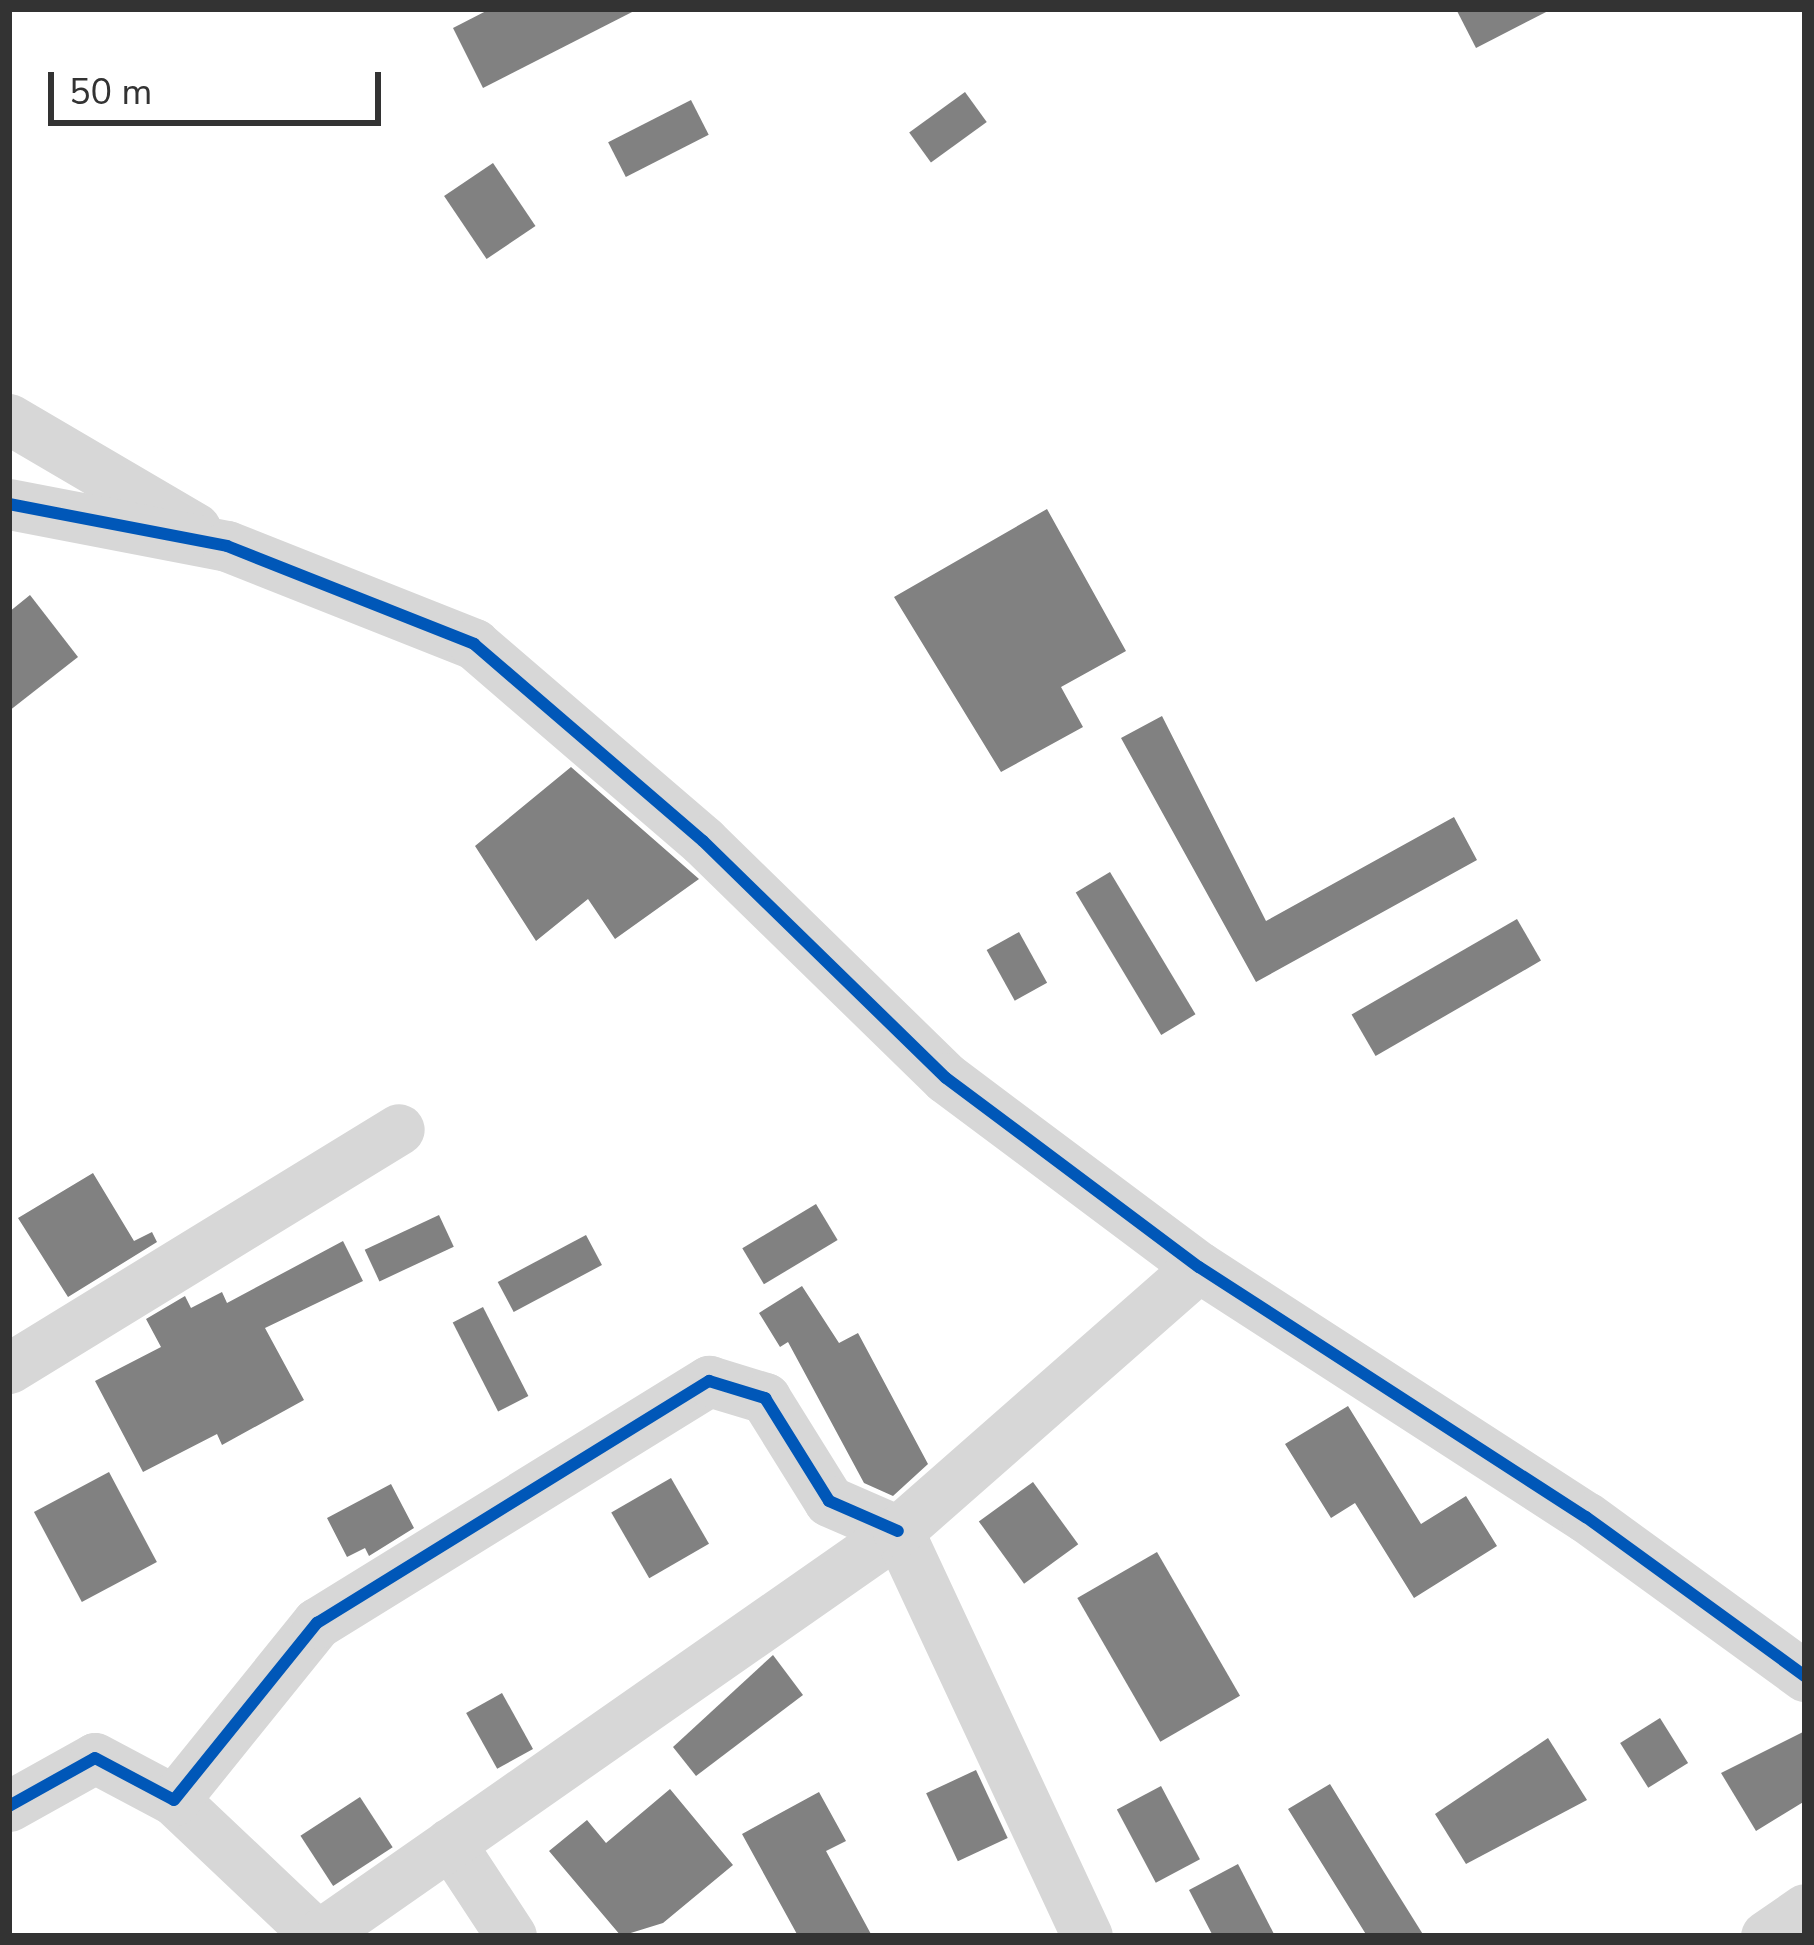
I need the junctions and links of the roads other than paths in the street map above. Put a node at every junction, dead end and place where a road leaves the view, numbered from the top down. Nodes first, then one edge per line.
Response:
1 (9, 419) edge
2 (9, 504) edge
3 (227, 546) junction
4 (399, 1129) dead end
5 (1199, 1267) junction
6 (9, 1368) edge
7 (898, 1531) junction
8 (1805, 1676) edge
9 (174, 1800) junction
10 (9, 1806) edge
11 (450, 1844) junction
12 (1805, 1910) edge
13 (320, 1935) edge
14 (511, 1936) edge
15 (1087, 1936) edge
16 (1766, 1936) edge

1 - 3 street
2 - 3 street
3 - 5 street
4 - 6 street
5 - 7 street
5 - 8 street
7 - 9 street
7 - 11 street
7 - 15 street
9 - 10 street
9 - 13 street
11 - 13 street
11 - 14 street
12 - 16 street

